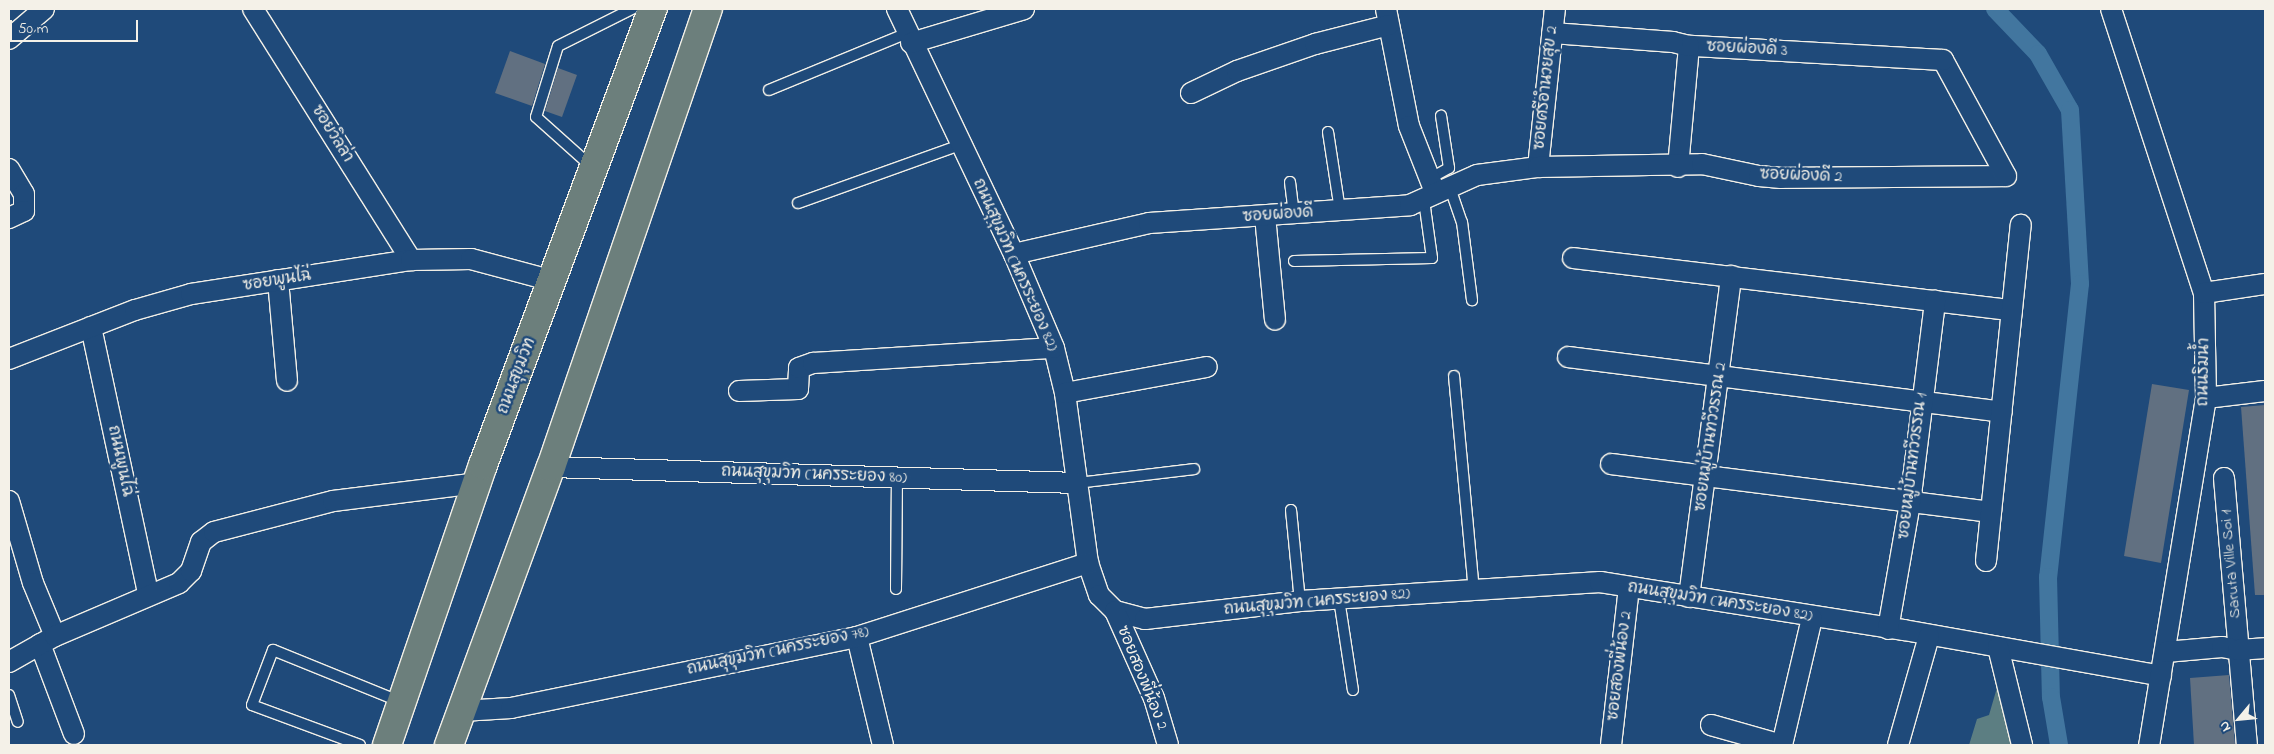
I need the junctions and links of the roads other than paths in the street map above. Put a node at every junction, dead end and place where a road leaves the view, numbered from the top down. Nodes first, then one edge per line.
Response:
1 (44, 9) edge
2 (254, 9) edge
3 (632, 9) edge
4 (653, 9) edge
5 (708, 9) edge
6 (897, 9) edge
7 (1024, 9) edge
8 (1555, 9) edge
9 (2110, 9) edge
10 (1388, 17) edge
11 (1552, 32) junction
12 (909, 38) junction
13 (9, 39) edge
14 (1689, 46) junction
15 (769, 90) dead end
16 (1190, 93) dead end
17 (1441, 116) dead end
18 (1328, 132) dead end
19 (960, 145) junction
20 (1538, 167) junction
21 (1678, 167) junction
22 (9, 169) edge
23 (594, 169) junction
24 (2006, 176) joint
25 (1290, 182) dead end
26 (1434, 189) junction
27 (798, 203) dead end
28 (1340, 210) junction
29 (1294, 214) junction
30 (1264, 216) junction
31 (9, 218) edge
32 (2021, 225) dead end
33 (1014, 254) junction
34 (1573, 258) dead end
35 (411, 260) junction
36 (1294, 261) dead end
37 (1731, 276) junction
38 (278, 280) junction
39 (553, 281) junction
40 (2265, 284) edge
41 (2204, 293) junction
42 (1472, 300) dead end
43 (1935, 301) junction
44 (2012, 310) junction
45 (1275, 320) dead end
46 (91, 327) junction
47 (1054, 348) junction
48 (1568, 357) dead end
49 (9, 359) edge
50 (1207, 367) dead end
51 (1454, 376) dead end
52 (1720, 376) junction
53 (288, 381) dead end
54 (739, 391) dead end
55 (2265, 391) edge
56 (1064, 393) junction
57 (2206, 398) junction
58 (1922, 403) junction
59 (2002, 412) junction
60 (1611, 464) dead end
61 (551, 467) junction
62 (1194, 469) dead end
63 (1706, 476) junction
64 (897, 477) junction
65 (2224, 478) dead end
66 (1077, 482) junction
67 (477, 483) junction
68 (9, 501) edge
69 (1910, 503) junction
70 (1291, 510) dead end
71 (1992, 512) junction
72 (1986, 561) dead end
73 (1088, 563) junction
74 (1629, 587) junction
75 (896, 589) dead end
76 (1474, 590) junction
77 (148, 594) junction
78 (1689, 597) junction
79 (1339, 599) junction
80 (1300, 601) junction
81 (1115, 611) junction
82 (1812, 618) junction
83 (1888, 629) junction
84 (1929, 636) junction
85 (857, 637) junction
86 (48, 640) junction
87 (2006, 648) junction
88 (2265, 648) edge
89 (2238, 650) junction
90 (9, 662) edge
91 (2164, 664) junction
92 (1353, 690) dead end
93 (9, 696) edge
94 (402, 703) junction
95 (462, 711) junction
96 (18, 722) dead end
97 (1711, 725) dead end
98 (74, 734) dead end
99 (360, 745) edge
100 (387, 745) edge
101 (449, 745) edge
102 (883, 745) edge
103 (1168, 745) edge
104 (1611, 745) edge
105 (1782, 745) edge
106 (1898, 745) edge
107 (2022, 745) edge
108 (2150, 745) edge
109 (2247, 745) edge

1 - 13 street
2 - 35 street, ซอยวิลล่า
3 - 23 lane
4 - 23 main road, ถนนสุขุมวิท
5 - 61 main road
6 - 12 street, ถนนสุขุมวิท (นครระยอง 82)
7 - 12 street
8 - 11 street, ซอยศรีอำนวยสุข 2
9 - 41 street, ถนนริมน้ำ
10 - 16 street
10 - 26 street
11 - 14 street, ซอยผ่องดี 3
11 - 20 street, ซอยศรีอำนวยสุข 2
12 - 15 lane
12 - 19 street, ถนนสุขุมวิท (นครระยอง 82)
14 - 21 street
14 - 24 street, ซอยผ่องดี 3
17 - 26 lane
18 - 28 lane
19 - 27 lane
19 - 33 street, ถนนสุขุมวิท (นครระยอง 82)
20 - 21 street, ซอยผ่องดี 2
20 - 26 street, ซอยผ่องดี
21 - 24 street, ซอยผ่องดี 2
22 - 31 street
23 - 39 main road, ถนนสุขุมวิท
25 - 29 lane
26 - 28 street, ซอยผ่องดี
26 - 36 lane
26 - 42 lane
28 - 29 street, ซอยผ่องดี
29 - 30 street, ซอยผ่องดี
30 - 33 street, ซอยผ่องดี
30 - 45 street
32 - 44 street
33 - 47 street, ถนนสุขุมวิท (นครระยอง 82)
34 - 37 street
35 - 38 street, ซอยพูนไฉ่
35 - 39 street, ซอยพูนไฉ่
37 - 43 street
37 - 52 street, ซอยหมู่บ้านทวีวรรณ 2
38 - 46 street, ซอยพูนไฉ่
38 - 53 street
39 - 67 main road, ถนนสุขุมวิท
40 - 41 street
41 - 57 street, ถนนริมน้ำ
43 - 44 street
43 - 58 street, ซอยหมู่บ้านทวีวรรณ 1
44 - 59 street
46 - 49 street, ซอยพูนไฉ่
46 - 77 street, ถนนพูนไฉ่
47 - 54 street
47 - 56 street, ถนนสุขุมวิท (นครระยอง 82)
48 - 52 street
50 - 56 street
51 - 76 lane
52 - 58 street
52 - 63 street, ซอยหมู่บ้านทวีวรรณ 2
55 - 57 street
56 - 66 street, ถนนสุขุมวิท (นครระยอง 82)
57 - 91 street, ถนนริมน้ำ
58 - 59 street
58 - 69 street, ซอยหมู่บ้านทวีวรรณ 1
59 - 71 street
60 - 63 street
61 - 64 street, ถนนสุขุมวิท (นครระยอง 80)
61 - 95 main road
62 - 66 lane
63 - 69 street
63 - 78 street, ซอยหมู่บ้านทวีวรรณ 2
64 - 66 street, ถนนสุขุมวิท (นครระยอง 80)
64 - 75 lane
65 - 89 street, Saruta Ville Soi 1
66 - 73 street, ถนนสุขุมวิท (นครระยอง 82)
67 - 77 street
67 - 94 main road, ถนนสุขุมวิท
68 - 86 street
69 - 71 street
69 - 83 street, ซอยหมู่บ้านทวีวรรณ 1
70 - 80 lane
71 - 72 street
73 - 81 street, ถนนสุขุมวิท (นครระยอง 82)
73 - 85 street, ถนนสุขุมวิท (นครระยอง 78)
74 - 76 street, ถนนสุขุมวิท (นครระยอง 82)
74 - 78 street, ถนนสุขุมวิท (นครระยอง 82)
74 - 104 street, ซอยสองพี่น้อง 2
76 - 79 street, ถนนสุขุมวิท (นครระยอง 82)
77 - 86 street
78 - 82 street, ถนนสุขุมวิท (นครระยอง 82)
79 - 80 street, ถนนสุขุมวิท (นครระยอง 82)
79 - 92 lane
80 - 81 street, ถนนสุขุมวิท (นครระยอง 82)
81 - 103 street, ซอยสองพี่น้อง 2
82 - 83 street, ถนนสุขุมวิท (นครระยอง 82)
82 - 105 street
83 - 84 street, ถนนสุขุมวิท (นครระยอง 82)
84 - 87 street, ถนนสุขุมวิท (นครระยอง 82)
84 - 106 street
85 - 95 street, ถนนสุขุมวิท (นครระยอง 78)
85 - 102 street
86 - 90 street
86 - 98 street
87 - 91 street, ถนนสุขุมวิท (นครระยอง 82)
87 - 107 street
88 - 89 street, ถนนสุขุมวิท (นครระยอง 82)
89 - 91 street, ถนนสุขุมวิท (นครระยอง 82)
89 - 109 street, Saruta Ville Soi 1
91 - 108 street, ถนนริมน้ำ
93 - 96 lane
94 - 99 lane
94 - 100 main road, ถนนสุขุมวิท
95 - 101 main road
97 - 105 street

